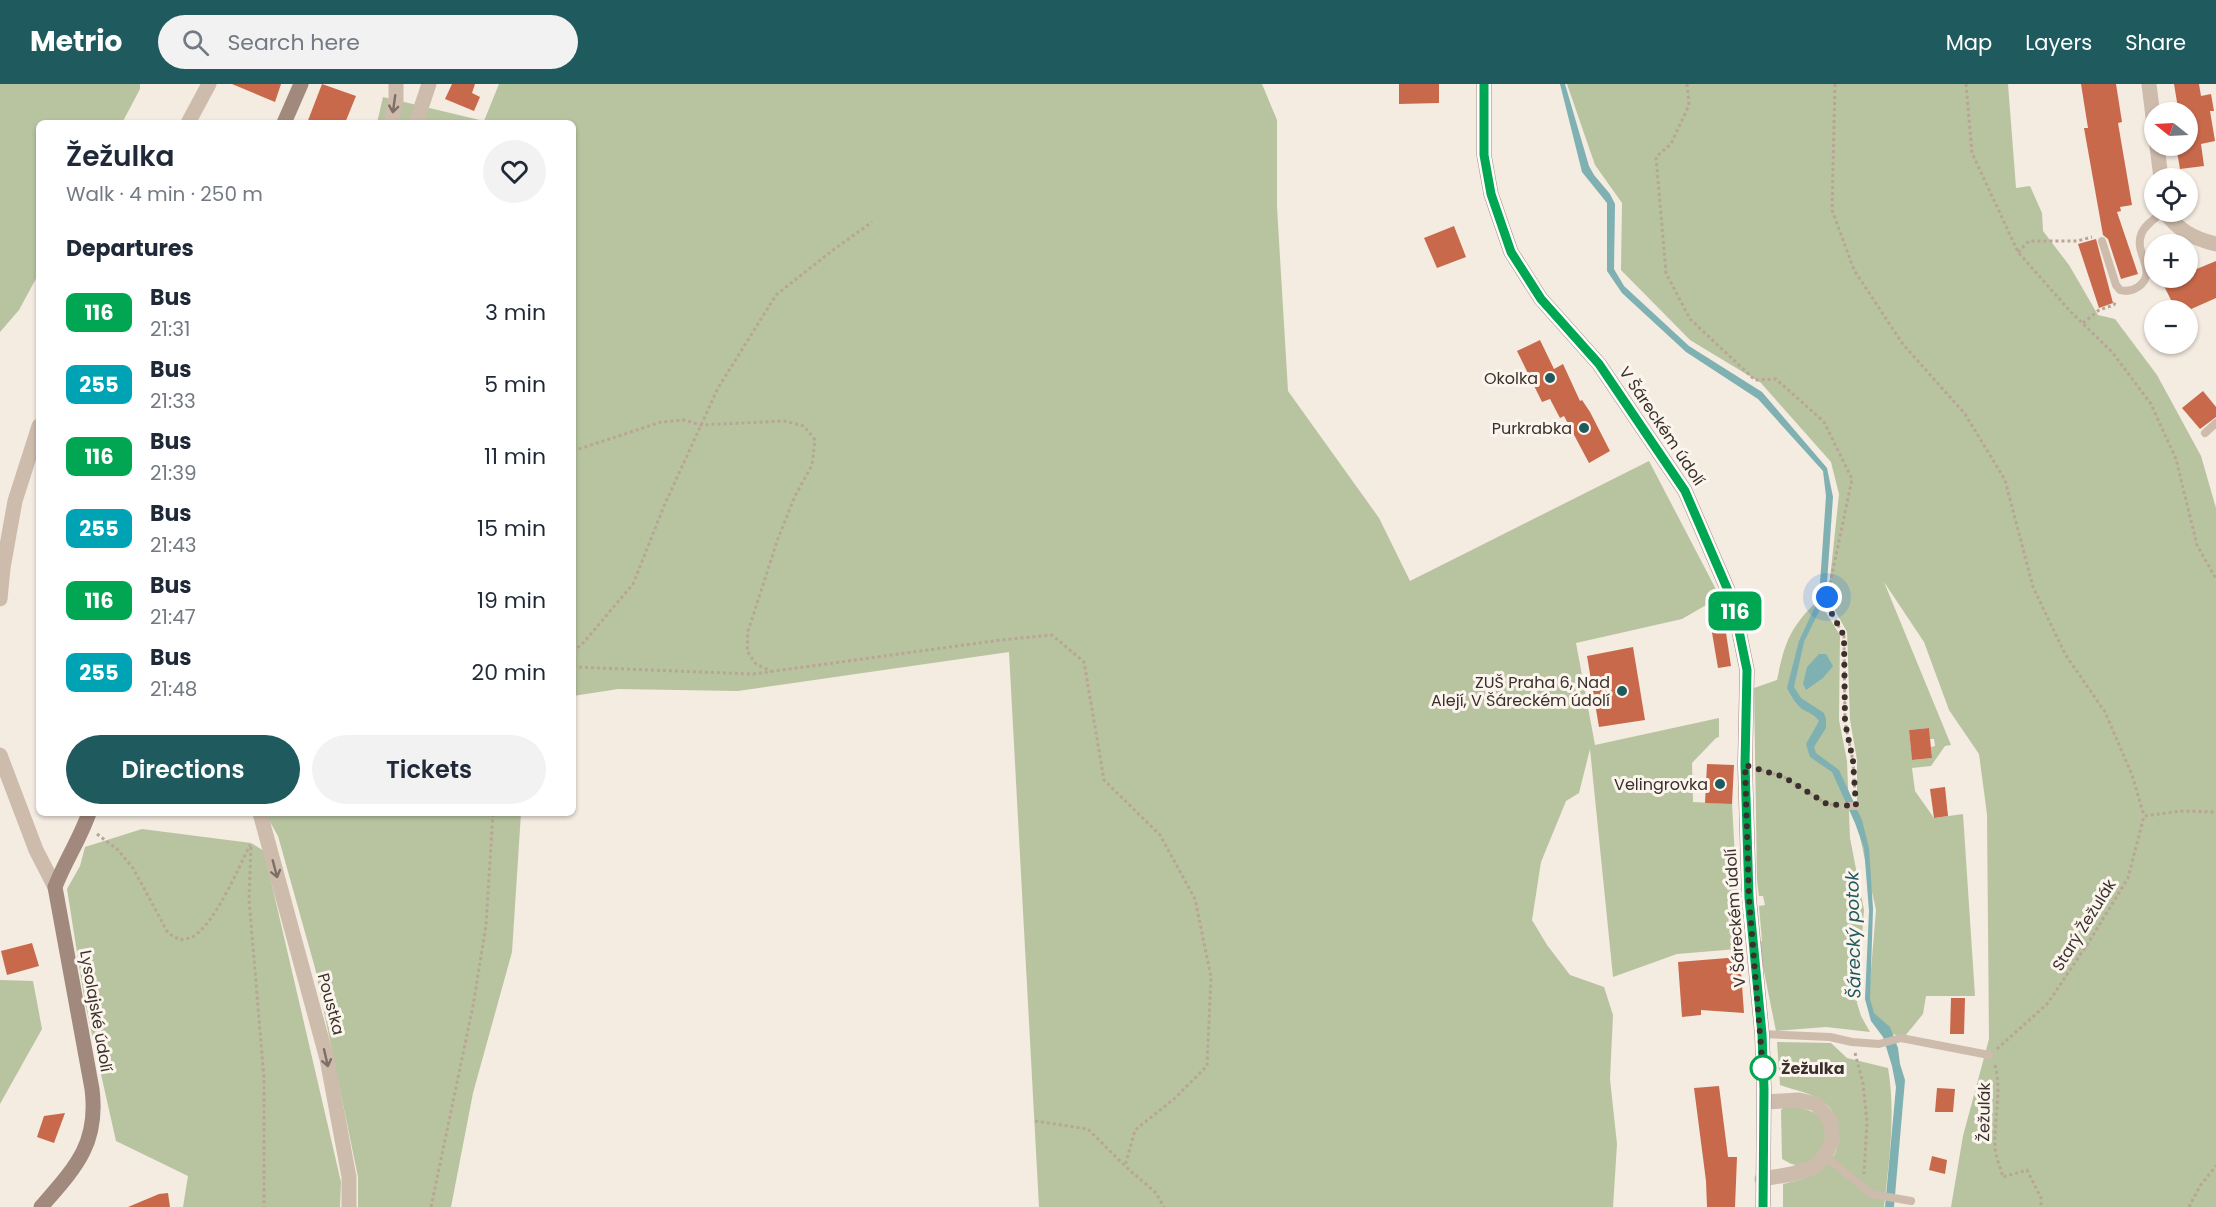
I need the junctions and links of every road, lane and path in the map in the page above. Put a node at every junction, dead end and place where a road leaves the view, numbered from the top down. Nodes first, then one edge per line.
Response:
1 (208, 84) edge
2 (301, 84) edge
3 (396, 84) edge
4 (429, 84) edge
5 (1484, 84) edge
6 (1687, 84) edge
7 (1835, 84) edge
8 (1966, 84) edge
9 (2149, 84) edge
10 (2151, 102) edge
11 (190, 120) edge
12 (285, 120) edge
13 (392, 120) edge
14 (417, 120) edge
15 (872, 222) dead end
16 (2151, 222) edge
17 (2173, 222) edge
18 (2102, 241) joint
19 (2216, 244) edge
20 (2018, 252) junction
21 (2120, 290) junction
22 (2083, 324) junction
23 (2216, 423) edge
24 (701, 425) junction
25 (2205, 433) dead end
26 (36, 435) edge
27 (576, 450) edge
28 (2216, 568) edge
29 (2210, 569) junction
30 (2216, 579) edge
31 (0, 599) edge
32 (576, 649) edge
33 (576, 667) edge
34 (771, 671) junction
35 (0, 755) edge
36 (1745, 765) junction
37 (1846, 806) joint
38 (1856, 806) joint
39 (2216, 812) edge
40 (261, 816) edge
41 (493, 816) edge
42 (2144, 816) junction
43 (85, 824) edge
44 (252, 835) dead end
45 (251, 843) dead end
46 (56, 887) junction
47 (1762, 1034) junction
48 (1852, 1042) junction
49 (1989, 1055) junction
50 (1765, 1102) junction
51 (1035, 1121) dead end
52 (1825, 1156) junction
53 (1125, 1166) junction
54 (2216, 1166) edge
55 (1762, 1179) junction
56 (1863, 1186) junction
57 (1911, 1201) dead end
58 (41, 1207) edge
59 (264, 1207) edge
60 (350, 1207) edge
61 (431, 1207) edge
62 (1164, 1207) edge
63 (1763, 1207) edge
64 (2041, 1207) edge
65 (2189, 1207) edge

1 - 11 street
2 - 12 street
3 -> 13 street
4 - 14 street
5 - 36 street, V Šáreckém údolí
6 - 38 path
7 - 42 path
8 - 20 path
9 - 10 street
15 - 24 path
16 - 21 lane
17 - 19 street
18 - 20 path
18 - 21 lane
20 - 22 path
21 - 22 path
22 - 29 path
23 - 25 lane
24 - 27 path
24 - 32 path
24 - 34 path
26 - 31 street
28 - 29 path
29 - 30 path
33 - 34 path
34 - 53 path
35 - 46 street
36 - 37 path
36 - 47 street, V Šáreckém údolí
37 - 38 lane
39 - 42 path
40 -> 60 street, Poustka
41 - 61 path
42 - 49 path, Starý Žežulák
43 - 45 path
43 - 46 street
44 - 59 path
46 - 58 street, Lysolajské údolí
47 - 48 lane
47 - 50 street, V Šáreckém údolí
48 - 49 lane
48 - 56 path
49 - 64 path, Žežulák
50 - 52 street
50 - 55 street, V Šáreckém údolí
51 - 53 path
52 - 55 street
52 - 56 lane
53 - 62 path
54 - 65 path
55 - 63 street, V Šáreckém údolí
56 - 57 lane

